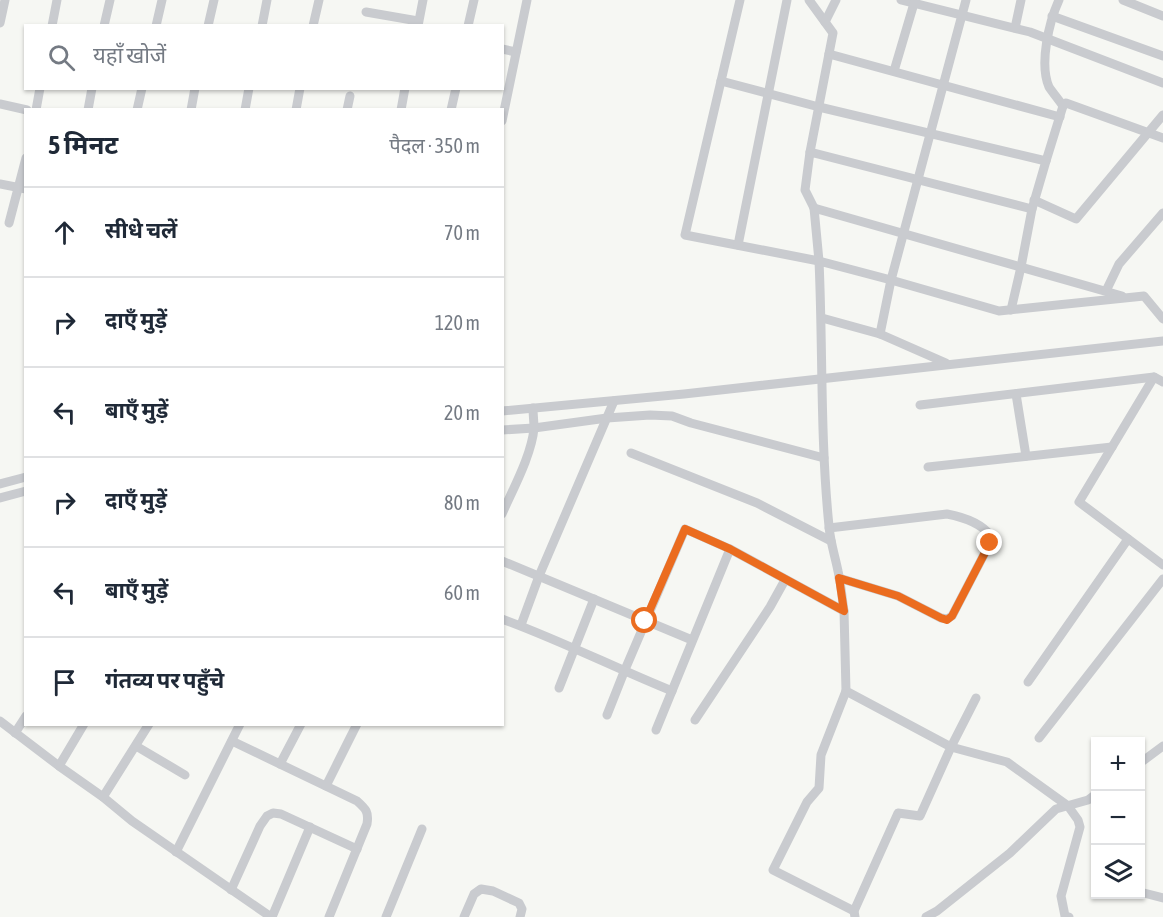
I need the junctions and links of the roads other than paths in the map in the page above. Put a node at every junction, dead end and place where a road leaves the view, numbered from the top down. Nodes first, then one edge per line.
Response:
1 (5, 0) edge
2 (57, 0) edge
3 (110, 0) edge
4 (162, 0) edge
5 (214, 0) edge
6 (267, 0) edge
7 (319, 0) edge
8 (423, 0) edge
9 (474, 0) edge
10 (527, 0) edge
11 (740, 0) edge
12 (787, 0) edge
13 (808, 0) edge
14 (836, 0) edge
15 (901, 0) edge
16 (966, 0) edge
17 (1022, 0) edge
18 (1059, 0) edge
19 (1128, 1) edge
20 (915, 2) edge
21 (366, 12) dead end
22 (962, 15) junction
23 (1052, 16) junction
24 (1163, 16) edge
25 (825, 22) junction
26 (0, 23) edge
27 (418, 23) edge
28 (52, 24) edge
29 (105, 24) edge
30 (156, 24) edge
31 (208, 24) edge
32 (262, 24) edge
33 (313, 24) edge
34 (468, 24) edge
35 (1015, 28) junction
36 (1048, 39) junction
37 (504, 49) edge
38 (516, 52) junction
39 (829, 54) junction
40 (1163, 56) edge
41 (894, 71) junction
42 (721, 81) junction
43 (1163, 83) edge
44 (943, 84) junction
45 (40, 90) edge
46 (92, 90) edge
47 (142, 90) edge
48 (195, 90) edge
49 (249, 90) edge
50 (300, 90) edge
51 (405, 90) edge
52 (456, 90) edge
53 (769, 94) junction
54 (350, 96) dead end
55 (0, 104) edge
56 (1063, 106) junction
57 (819, 107) junction
58 (36, 108) edge
59 (88, 108) edge
60 (137, 108) edge
61 (191, 108) edge
62 (244, 108) edge
63 (296, 108) edge
64 (347, 108) edge
65 (401, 108) edge
66 (451, 108) edge
67 (24, 109) edge
68 (504, 111) edge
69 (1163, 115) edge
70 (1060, 117) junction
71 (1147, 132) junction
72 (930, 133) junction
73 (1163, 138) edge
74 (810, 152) junction
75 (1046, 161) junction
76 (24, 173) edge
77 (918, 180) junction
78 (0, 184) edge
79 (22, 188) edge
80 (1033, 205) junction
81 (814, 208) junction
82 (1163, 213) edge
83 (9, 223) dead end
84 (903, 234) junction
85 (738, 245) junction
86 (819, 261) junction
87 (1021, 267) junction
88 (891, 280) junction
89 (1106, 291) junction
90 (1127, 297) junction
91 (1011, 310) junction
92 (822, 318) junction
93 (1163, 320) edge
94 (880, 334) junction
95 (1163, 341) edge
96 (949, 364) junction
97 (1159, 379) edge
98 (822, 383) junction
99 (1016, 394) junction
100 (920, 405) dead end
101 (610, 409) junction
102 (504, 411) edge
103 (533, 411) junction
104 (534, 426) junction
105 (504, 430) edge
106 (1112, 447) junction
107 (631, 453) dead end
108 (1026, 456) junction
109 (824, 458) junction
110 (928, 467) dead end
111 (24, 478) edge
112 (0, 484) edge
113 (24, 492) edge
114 (0, 498) edge
115 (504, 509) edge
116 (829, 528) junction
117 (1128, 539) junction
118 (831, 541) junction
119 (730, 549) junction
120 (504, 562) edge
121 (1163, 565) edge
122 (538, 576) junction
123 (839, 578) junction
124 (1163, 579) edge
125 (785, 580) junction
126 (594, 600) junction
127 (844, 611) junction
128 (504, 620) edge
129 (645, 621) junction
130 (521, 625) junction
131 (692, 640) junction
132 (575, 648) junction
133 (624, 672) junction
134 (1028, 682) dead end
135 (560, 688) dead end
136 (672, 691) junction
137 (846, 691) junction
138 (976, 698) dead end
139 (607, 715) dead end
140 (24, 719) edge
141 (694, 720) dead end
142 (0, 721) edge
143 (83, 726) edge
144 (149, 726) edge
145 (239, 726) edge
146 (300, 726) edge
147 (356, 726) edge
148 (656, 730) dead end
149 (15, 733) junction
150 (1039, 738) dead end
151 (232, 741) junction
152 (136, 746) junction
153 (1163, 746) edge
154 (951, 747) junction
155 (1145, 759) edge
156 (280, 764) junction
157 (59, 766) junction
158 (185, 775) dead end
159 (326, 786) junction
160 (103, 797) junction
161 (1091, 798) edge
162 (1068, 806) junction
163 (310, 827) junction
164 (423, 829) dead end
165 (357, 849) junction
166 (176, 852) junction
167 (231, 890) junction
168 (1145, 893) edge
169 (1163, 898) edge
170 (855, 914) edge
171 (271, 917) edge
172 (329, 917) edge
173 (387, 917) edge
174 (464, 917) edge
175 (520, 917) edge
176 (926, 917) edge
177 (1069, 917) edge

1 - 26 street
2 - 28 street
3 - 29 street
4 - 30 street
5 - 31 street
6 - 32 street
7 - 33 street
8 - 27 street
9 - 34 street
10 - 38 street
11 - 42 street
12 - 53 street
13 - 25 street
14 - 25 street
15 - 20 street
16 - 22 street
17 - 35 street
18 - 23 street
19 - 24 street
20 - 22 street
20 - 41 street
21 - 27 street
22 - 35 street
22 - 44 street
23 - 36 street
23 - 40 street
25 - 39 street
35 - 36 street
36 - 43 street
36 - 56 street
37 - 38 street
38 - 68 street
39 - 41 street
39 - 57 street
41 - 44 street
42 - 53 street
42 - 85 street
44 - 70 street
44 - 72 street
45 - 58 street
46 - 59 street
47 - 60 street
48 - 61 street
49 - 62 street
50 - 63 street
51 - 65 street
52 - 66 street
53 - 57 street
53 - 85 street
54 - 64 street
55 - 67 street
56 - 70 street
56 - 71 street
57 - 72 street
57 - 74 street
69 - 71 street
70 - 75 street
71 - 73 street
71 - 80 street
72 - 75 street
72 - 77 street
74 - 77 street
74 - 81 street
75 - 80 street
76 - 79 street
77 - 80 street
77 - 84 street
78 - 79 street
79 - 83 street
80 - 87 street
81 - 84 street
81 - 86 street
82 - 89 street
84 - 87 street
84 - 88 street
85 - 86 street
86 - 88 street
86 - 92 street
87 - 89 street
87 - 91 street
88 - 91 street
88 - 94 street
89 - 90 street
90 - 91 street
90 - 93 street
92 - 94 street
92 - 98 street
94 - 96 street
95 - 96 street
96 - 98 street
97 - 99 street
97 - 106 street
98 - 101 street
98 - 109 street
99 - 100 street
99 - 108 street
101 - 103 street
101 - 104 street
101 - 109 street
101 - 122 street
102 - 103 street
103 - 104 street
104 - 105 street
104 - 115 street
106 - 108 street
106 - 117 street
107 - 118 street
108 - 110 street
109 - 116 street
111 - 112 street
113 - 114 street
116 - 118 street
116 - 123 street
117 - 121 street
117 - 134 street
118 - 123 street
119 - 125 street
119 - 129 street
119 - 131 street
120 - 122 street
122 - 126 street
122 - 130 street
123 - 127 street
124 - 150 street
125 - 127 street
125 - 141 street
126 - 129 street
126 - 132 street
127 - 137 street
128 - 130 street
129 - 131 street
129 - 133 street
130 - 132 street
131 - 136 street
132 - 133 street
132 - 135 street
133 - 136 street
133 - 139 street
136 - 148 street
137 - 154 street
137 - 170 street
138 - 154 street
140 - 149 street
142 - 149 street
143 - 157 street
144 - 152 street
145 - 151 street
146 - 156 street
147 - 159 street
149 - 157 street
151 - 156 street
151 - 166 street
152 - 158 street
152 - 160 street
153 - 155 street
154 - 162 street
154 - 170 street
156 - 159 street
157 - 160 street
159 - 165 street
160 - 166 street
161 - 162 street
162 - 176 street
162 - 177 street
163 - 165 street
163 - 167 street
163 - 171 street
164 - 173 street
165 - 172 street
166 - 167 street
167 - 171 street
168 - 169 street
174 - 175 street

